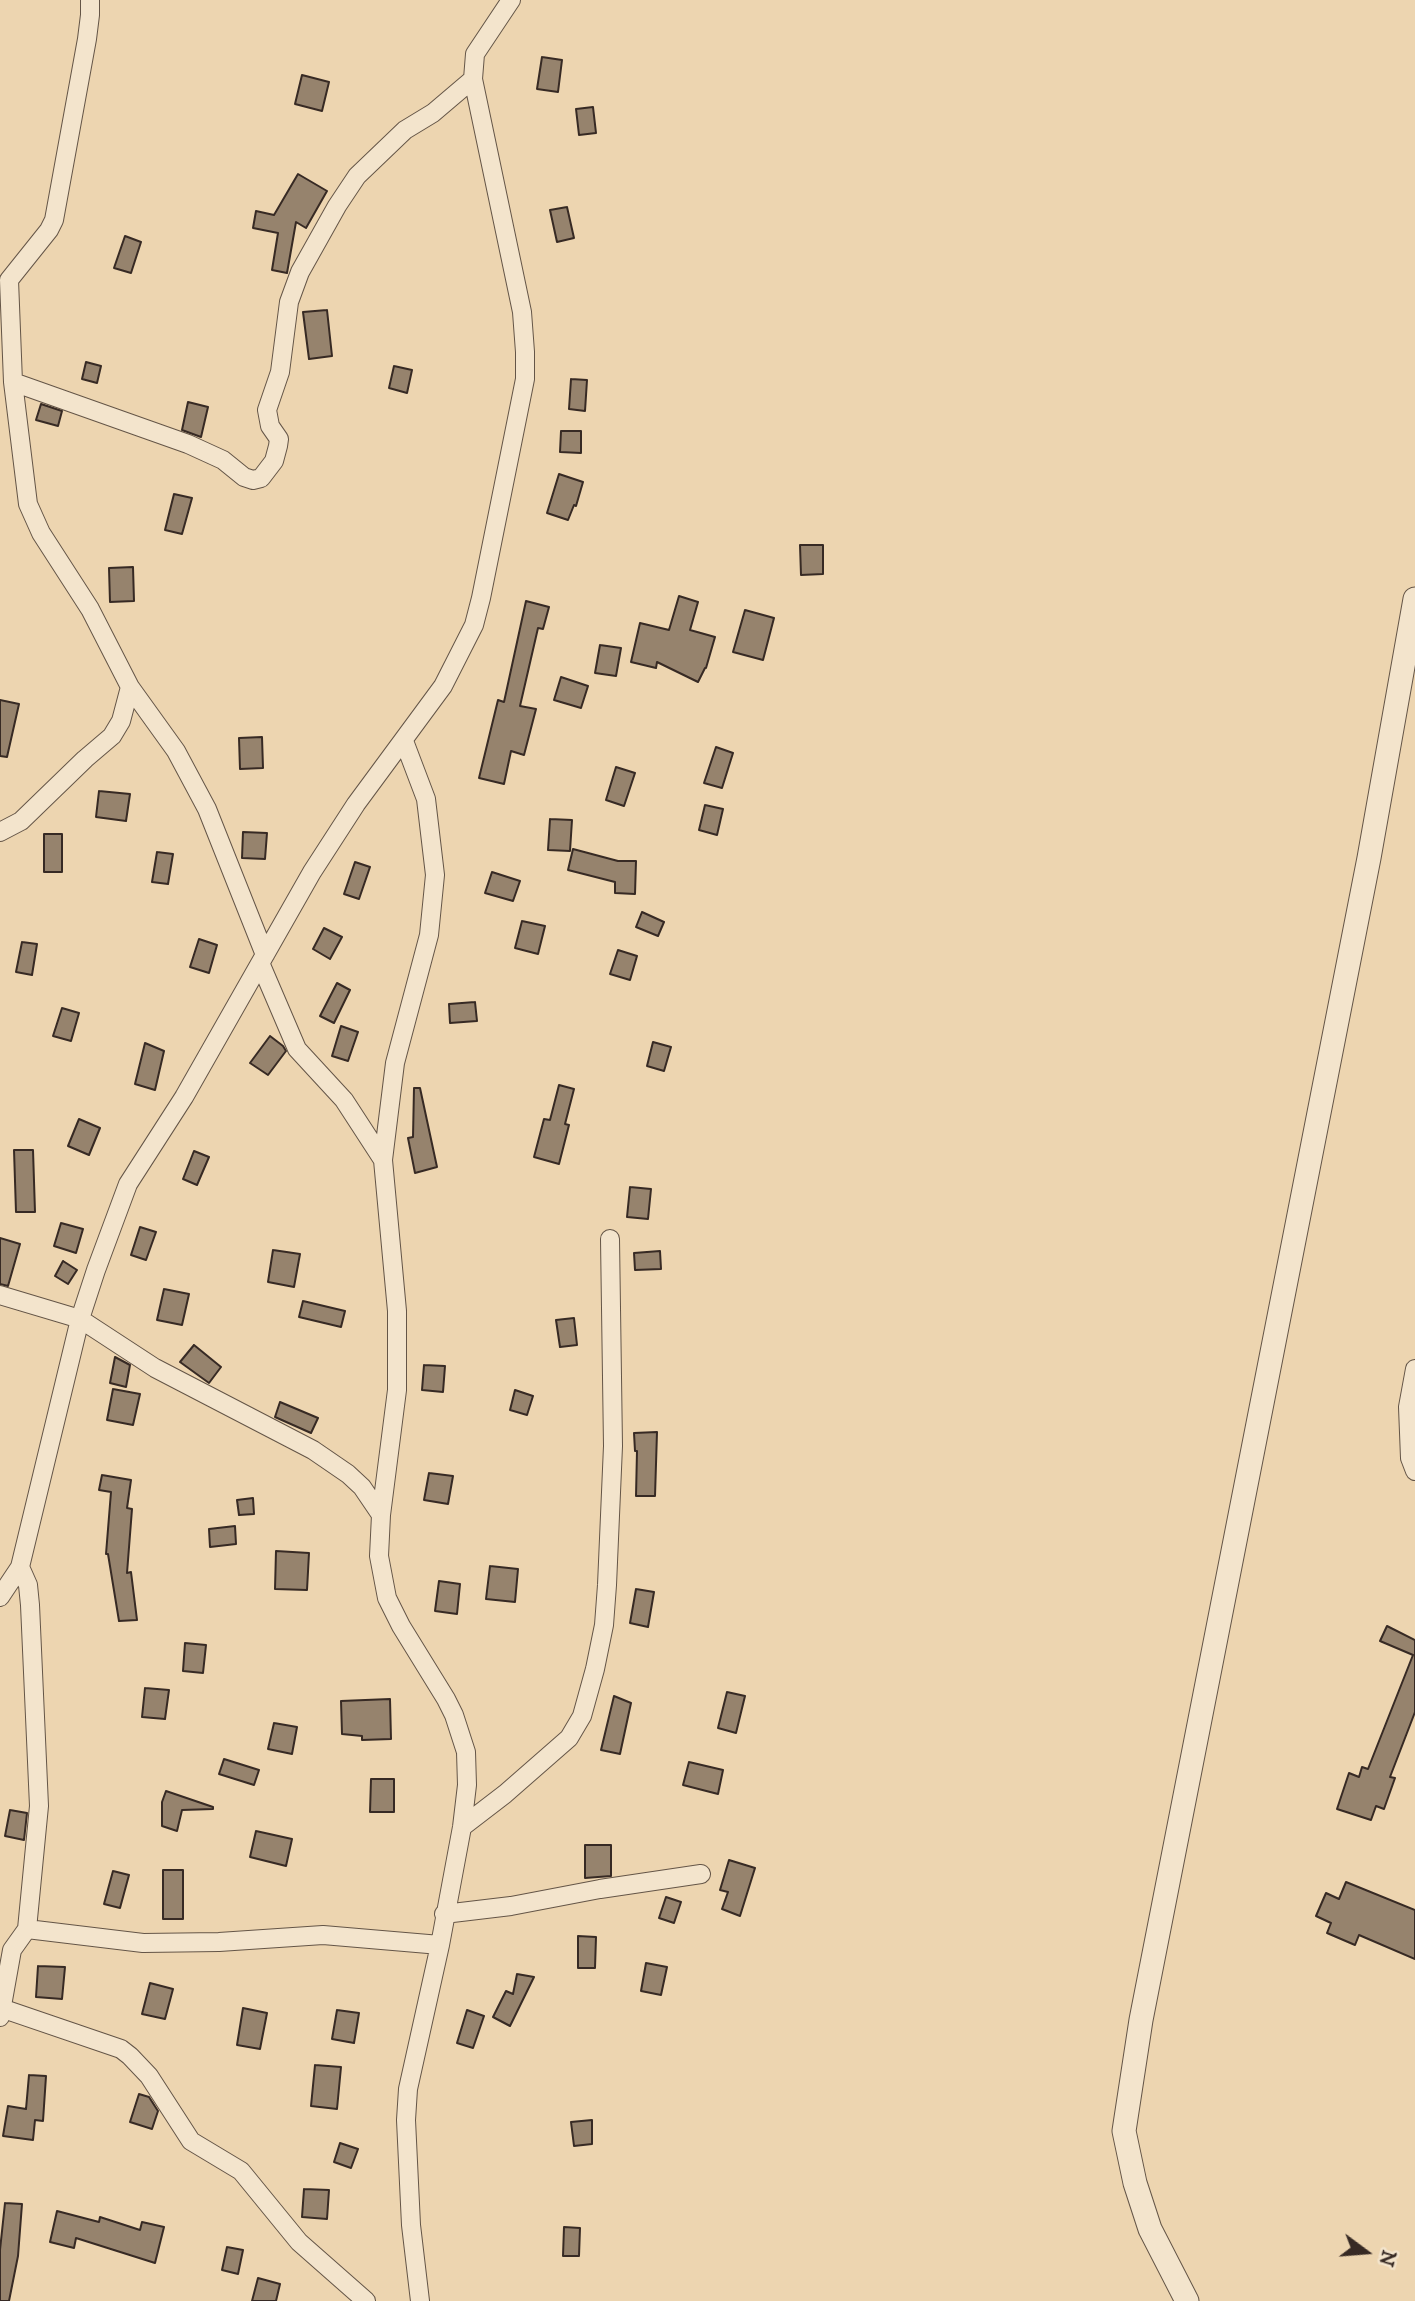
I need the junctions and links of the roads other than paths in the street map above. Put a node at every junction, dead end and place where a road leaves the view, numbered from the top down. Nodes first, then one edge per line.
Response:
1 (90, 0) edge
2 (510, 0) edge
3 (473, 79) junction
4 (13, 382) junction
5 (1415, 599) edge
6 (130, 687) junction
7 (404, 741) junction
8 (0, 832) edge
9 (263, 960) junction
10 (383, 1160) junction
11 (610, 1239) dead end
12 (0, 1295) edge
13 (80, 1319) junction
14 (1415, 1369) edge
15 (1415, 1471) edge
16 (381, 1515) junction
17 (20, 1567) junction
18 (0, 1597) edge
19 (462, 1827) junction
20 (701, 1874) dead end
21 (444, 1914) junction
22 (27, 1929) junction
23 (440, 1945) junction
24 (6, 1951) edge
25 (1, 2013) edge
26 (366, 2301) edge
27 (420, 2301) edge
28 (1186, 2301) edge

1 - 4 street
2 - 3 street
3 - 4 street
3 - 7 street
4 - 6 street
5 - 28 street
6 - 8 street
6 - 9 street
7 - 9 street
7 - 10 street
9 - 10 street
9 - 13 street
10 - 16 street
11 - 19 street
12 - 13 street
13 - 16 street
13 - 17 street
14 - 15 street
16 - 19 street
17 - 18 street
17 - 22 street
19 - 21 street
20 - 21 street
21 - 23 street
22 - 23 street
22 - 24 street
23 - 27 street
24 - 25 street
25 - 26 street

